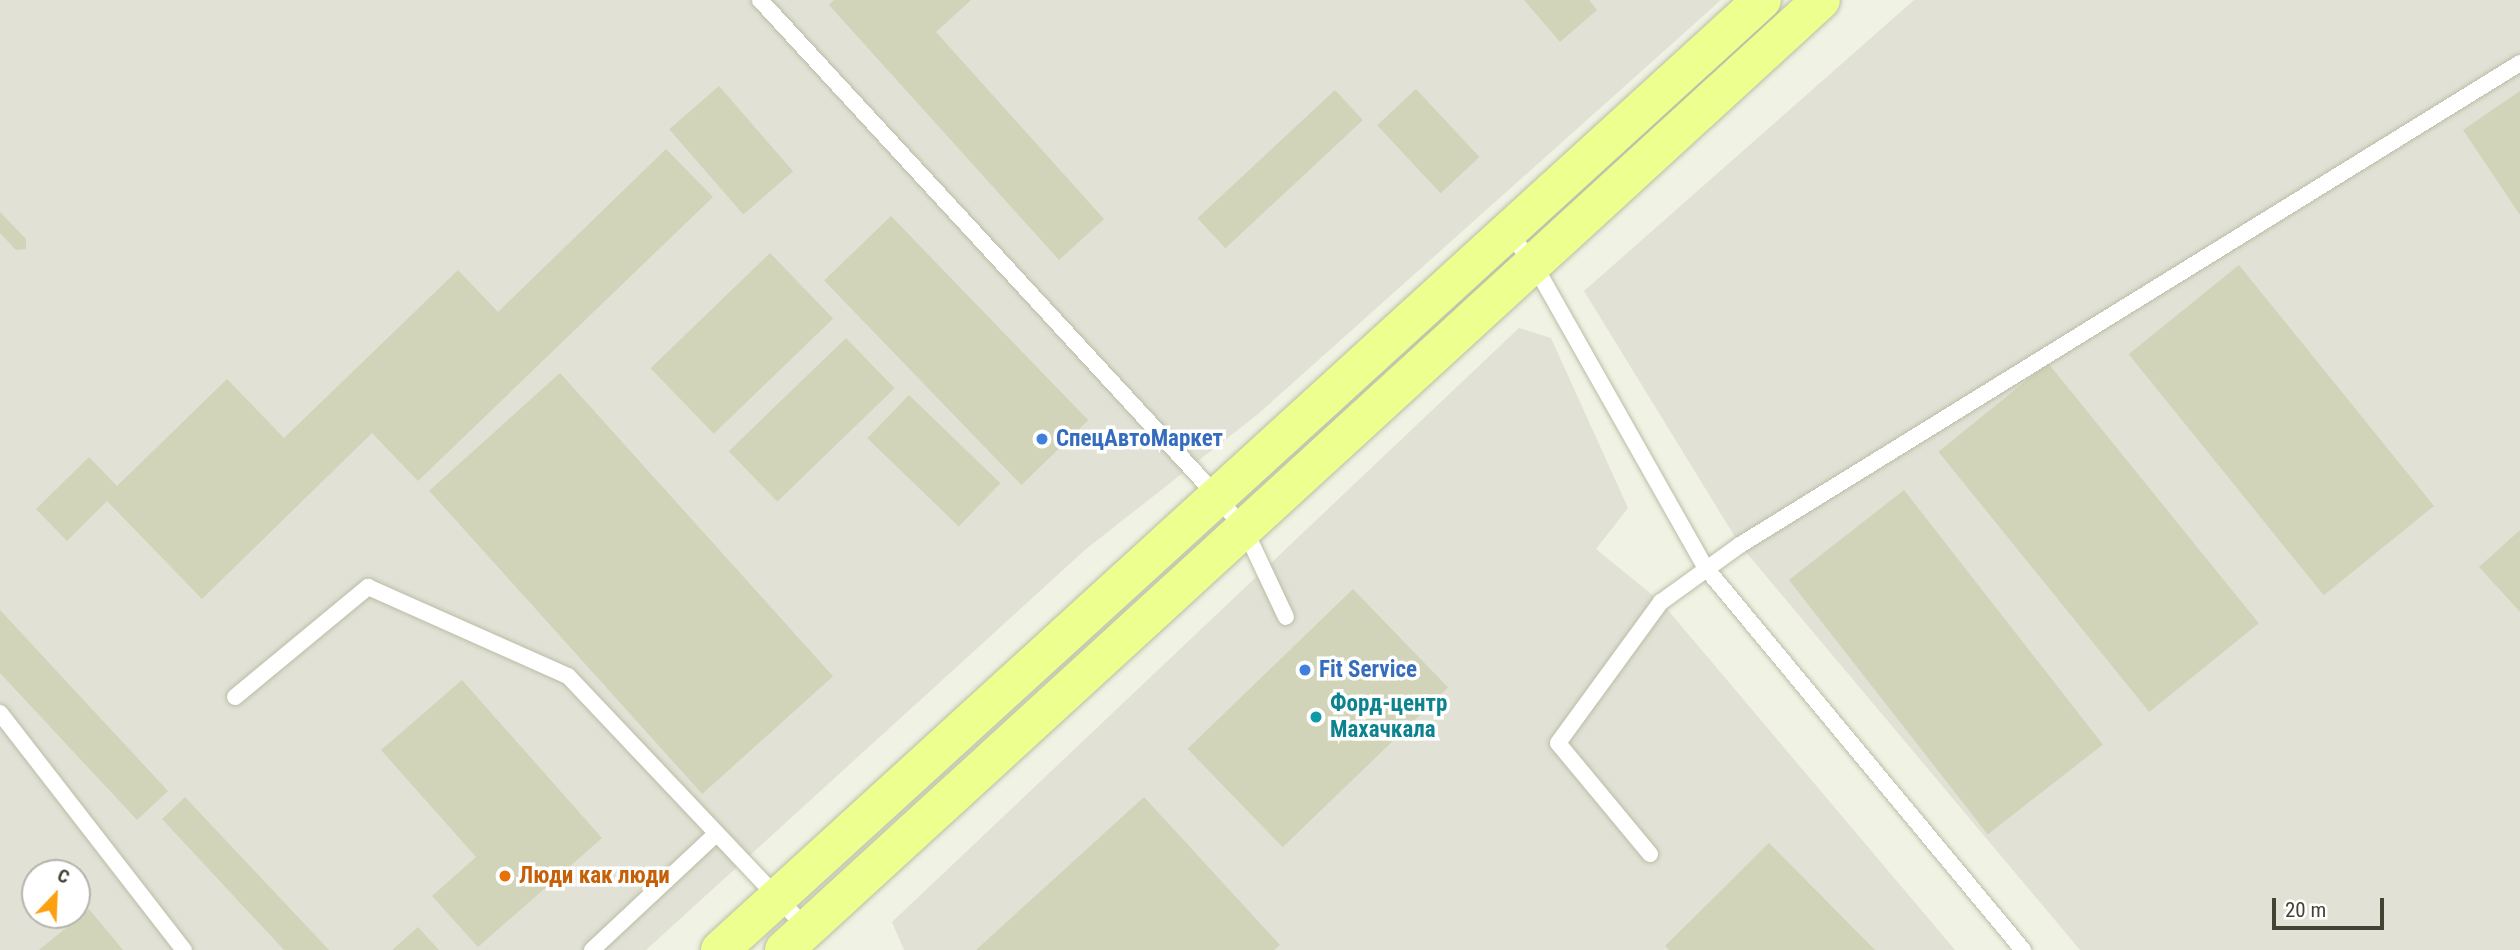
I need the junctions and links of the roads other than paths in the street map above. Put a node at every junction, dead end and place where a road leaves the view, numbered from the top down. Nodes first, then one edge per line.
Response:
1 (760, 0) edge
2 (1762, 0) edge
3 (1821, 0) edge
4 (2520, 63) edge
5 (1506, 230) junction
6 (1532, 261) junction
7 (1215, 494) junction
8 (1245, 530) junction
9 (1705, 567) junction
10 (1286, 617) dead end
11 (234, 697) dead end
12 (0, 713) edge
13 (716, 834) junction
14 (1650, 854) dead end
15 (777, 897) junction
16 (796, 940) edge
17 (727, 948) edge
18 (184, 950) edge
19 (592, 950) edge
20 (2023, 950) edge

1 - 7 lane
2 - 5 main road
3 - 6 main road
4 - 9 lane
5 - 6 lane
5 - 7 main road
6 - 8 main road
6 - 9 lane
7 - 8 lane
7 - 15 main road
8 - 10 lane
8 - 16 main road
9 - 14 lane
9 - 20 lane
11 - 13 lane
12 - 18 lane
13 - 15 lane
13 - 19 lane
15 - 16 lane
15 - 17 main road

